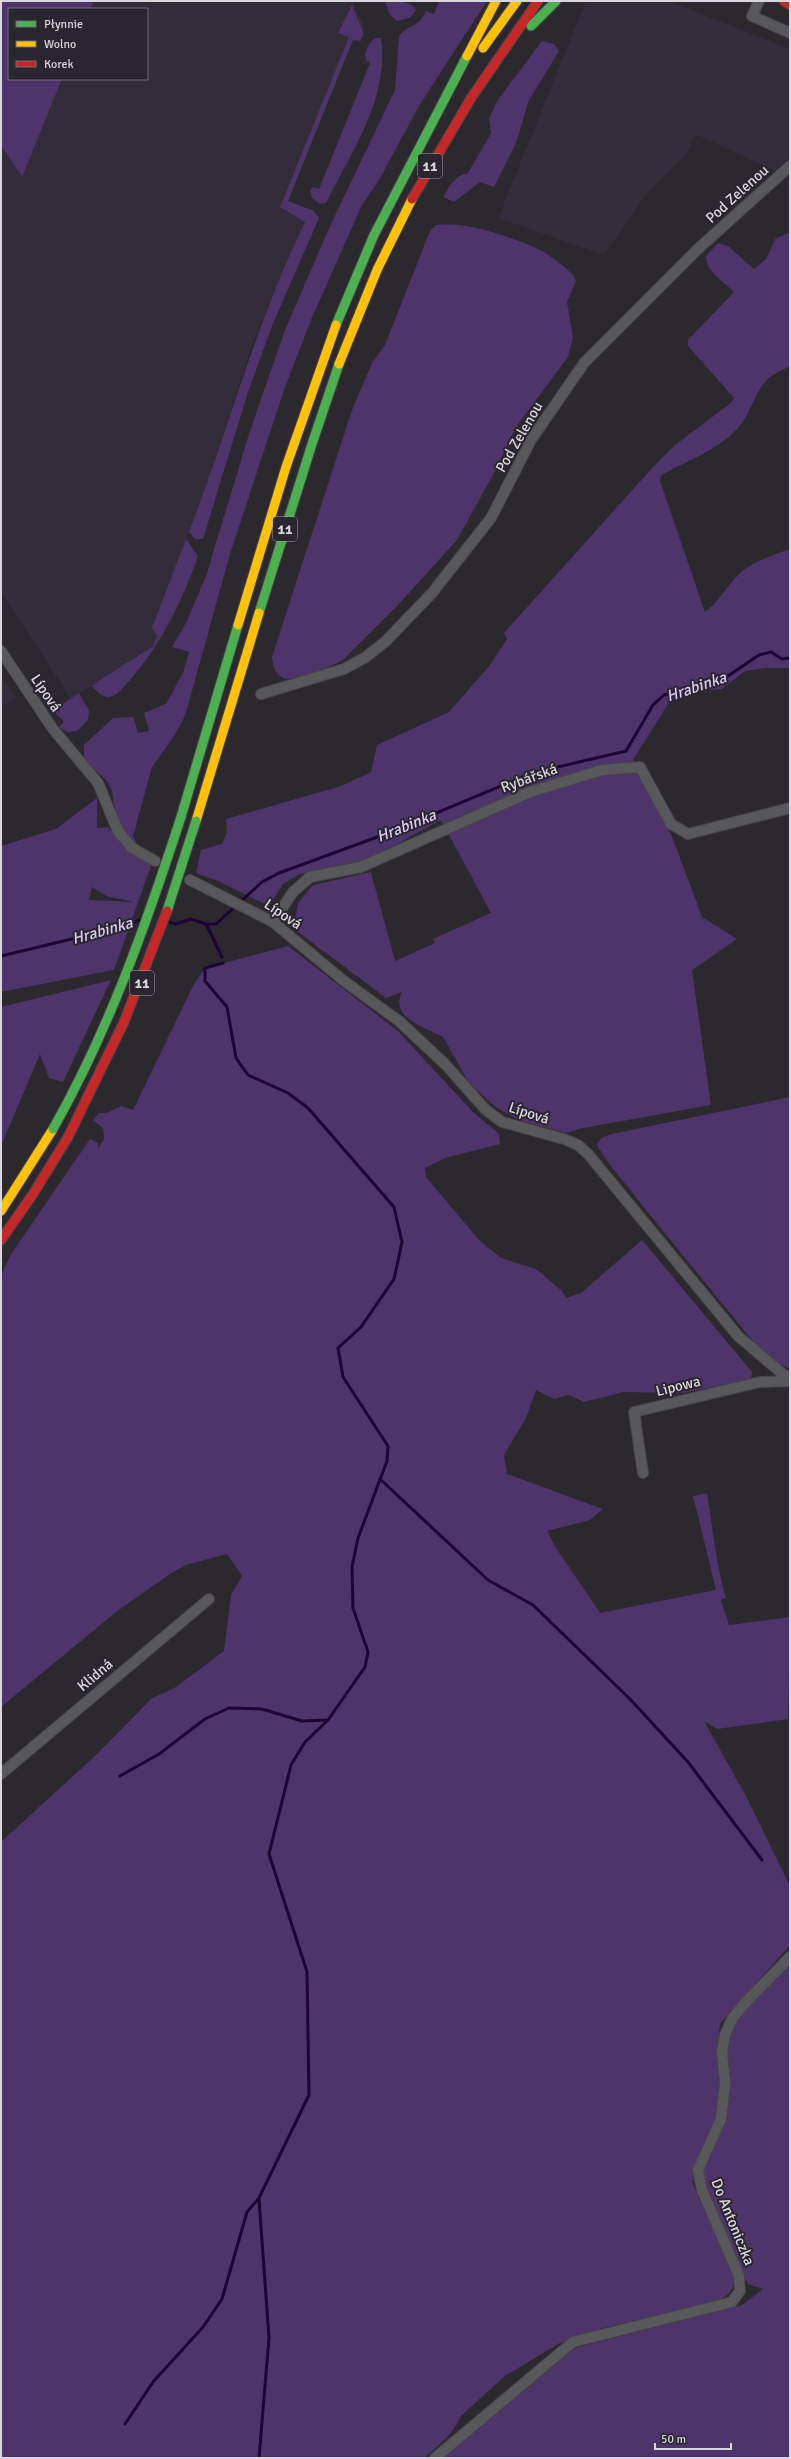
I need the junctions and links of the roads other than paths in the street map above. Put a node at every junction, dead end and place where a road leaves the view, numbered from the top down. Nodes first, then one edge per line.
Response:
1 (496, 1) edge
2 (517, 1) edge
3 (538, 1) edge
4 (556, 1) edge
5 (759, 1) edge
6 (784, 1) edge
7 (790, 4) edge
8 (790, 33) edge
9 (475, 90) junction
10 (431, 128) junction
11 (790, 166) edge
12 (1, 651) edge
13 (261, 694) dead end
14 (790, 808) edge
15 (155, 861) dead end
16 (190, 880) dead end
17 (273, 922) junction
18 (1, 1211) edge
19 (1, 1240) edge
20 (790, 1377) edge
21 (790, 1381) edge
22 (643, 1473) dead end
23 (209, 1599) dead end
24 (1, 1774) edge
25 (790, 1957) edge
26 (435, 2458) edge

1 - 10 main road
2 - 10 main road, 11
3 - 9 main road, 11
4 - 9 main road
5 - 8 street
6 - 7 main road
9 - 19 main road, 11, bridge
10 - 18 main road, 11, bridge
11 - 13 street, Pod Zelenou
12 - 15 street, Lípová
14 - 17 street, Rybářská
16 - 17 street, Lípová
17 - 20 street, Lípová
21 - 22 street, Lipowa
23 - 24 street, Klidná
25 - 26 street, Do Antoniczka

